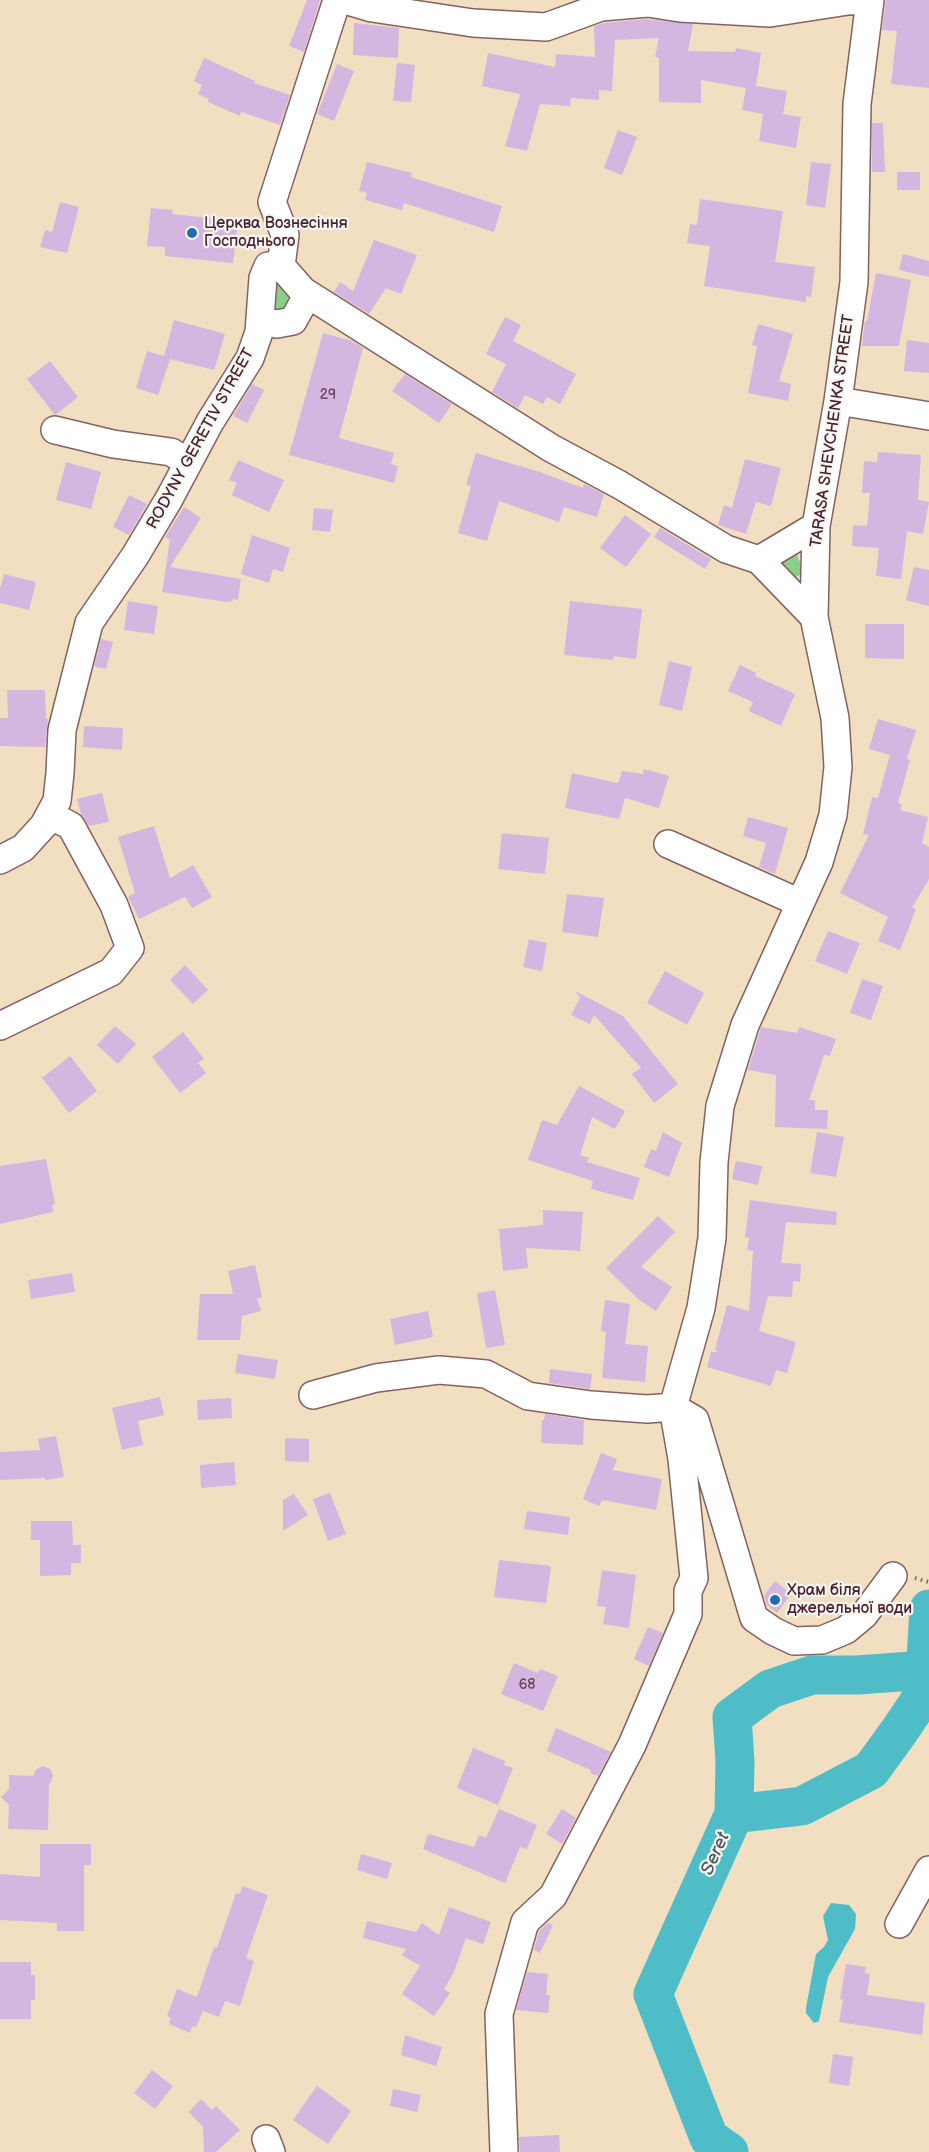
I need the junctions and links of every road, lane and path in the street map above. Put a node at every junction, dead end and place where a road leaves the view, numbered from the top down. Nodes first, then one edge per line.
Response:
1 (337, 0) edge
2 (345, 0) edge
3 (870, 0) edge
4 (281, 266) junction
5 (308, 294) junction
6 (260, 321) junction
7 (838, 401) junction
8 (929, 416) edge
9 (55, 430) dead end
10 (188, 462) junction
11 (816, 526) junction
12 (759, 560) junction
13 (814, 617) junction
14 (50, 815) junction
15 (668, 844) dead end
16 (0, 860) edge
17 (800, 903) junction
18 (0, 1026) edge
19 (313, 1395) dead end
20 (673, 1407) junction
21 (901, 1576) joint
22 (929, 1582) edge
23 (929, 1870) edge
24 (898, 1924) dead end
25 (504, 2152) edge

1 - 4 street
2 - 3 street
3 - 7 street, TARASA SHEVCHENKA STREET
4 - 5 street
4 - 6 street, RODYNY GERETIV STREET
5 - 6 street
5 - 12 street
6 - 10 street, RODYNY GERETIV STREET
7 - 8 street
7 - 11 street, TARASA SHEVCHENKA STREET
9 - 10 street
10 - 14 street, RODYNY GERETIV STREET
11 - 12 street
11 - 13 street, TARASA SHEVCHENKA STREET
12 - 13 street
13 - 17 street, TARASA SHEVCHENKA STREET
14 - 16 street, RODYNY GERETIV STREET
14 - 18 street
15 - 17 street
17 - 20 street, TARASA SHEVCHENKA STREET
19 - 20 street
20 - 21 street
20 - 25 street, TARASA SHEVCHENKA STREET
21 - 22 path
23 - 24 street

